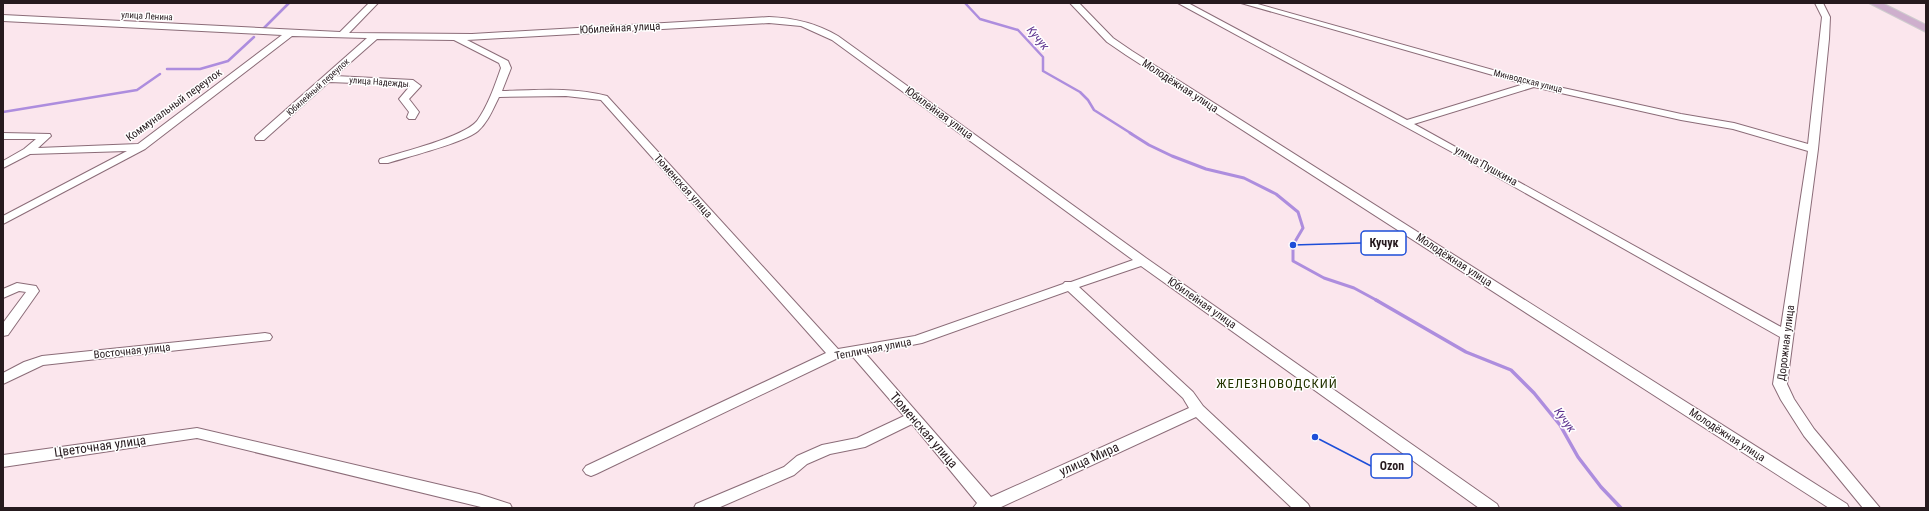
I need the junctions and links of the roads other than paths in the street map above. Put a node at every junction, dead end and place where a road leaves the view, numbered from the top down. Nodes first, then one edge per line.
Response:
1 (374, 3) edge
2 (1074, 3) edge
3 (1182, 3) edge
4 (1245, 3) edge
5 (1819, 3) edge
6 (1874, 3) edge
7 (1888, 3) edge
8 (3, 18) edge
9 (1926, 22) edge
10 (1926, 29) edge
11 (290, 33) junction
12 (342, 35) junction
13 (375, 36) junction
14 (454, 37) junction
15 (328, 79) junction
16 (1534, 84) junction
17 (496, 94) junction
18 (412, 117) dead end
19 (1406, 123) junction
20 (3, 136) edge
21 (260, 138) dead end
22 (141, 147) junction
23 (1812, 149) junction
24 (28, 151) junction
25 (384, 161) dead end
26 (3, 165) edge
27 (3, 221) edge
28 (1142, 260) junction
29 (1070, 285) junction
30 (8, 291) edge
31 (3, 332) edge
32 (1786, 335) junction
33 (265, 336) dead end
34 (856, 352) junction
35 (835, 354) junction
36 (3, 379) edge
37 (1198, 410) junction
38 (914, 417) junction
39 (3, 461) edge
40 (591, 470) dead end
41 (987, 507) edge
42 (504, 508) edge
43 (702, 508) edge
44 (1302, 508) edge
45 (1491, 508) edge
46 (1841, 508) edge
47 (1872, 508) edge

1 - 12 street
2 - 46 street, Молодёжная улица
3 - 19 street, улица Пушкина
4 - 16 street, Минводская улица
5 - 23 street, Дорожная улица
6 - 10 main road
7 - 9 main road
8 - 11 street, улица Ленина
11 - 12 street, Юбилейная улица
11 - 22 street, Коммунальный переулок
12 - 13 street, Юбилейная улица
13 - 14 street, Юбилейная улица
13 - 15 street, Юбилейный переулок
14 - 17 street
14 - 28 street, Юбилейная улица
15 - 18 street, улица Надежды
15 - 21 street, Юбилейный переулок
16 - 19 street
16 - 23 street, Минводская улица
17 - 25 street
17 - 35 street, Тюменская улица
19 - 32 street, улица Пушкина
20 - 24 street
22 - 24 street
22 - 27 street, Коммунальный переулок
23 - 32 street, Дорожная улица
24 - 26 street
28 - 29 street, Тепличная улица
28 - 45 street, Юбилейная улица
29 - 34 street, Тепличная улица
29 - 37 street
30 - 31 street
32 - 47 street, Дорожная улица
33 - 36 street, Восточная улица
34 - 35 street, Тепличная улица
34 - 38 street, Тюменская улица
35 - 40 street, Тепличная улица
37 - 41 street, улица Мира
37 - 44 street
38 - 41 street, Тюменская улица
38 - 43 street
39 - 42 street, Цветочная улица

